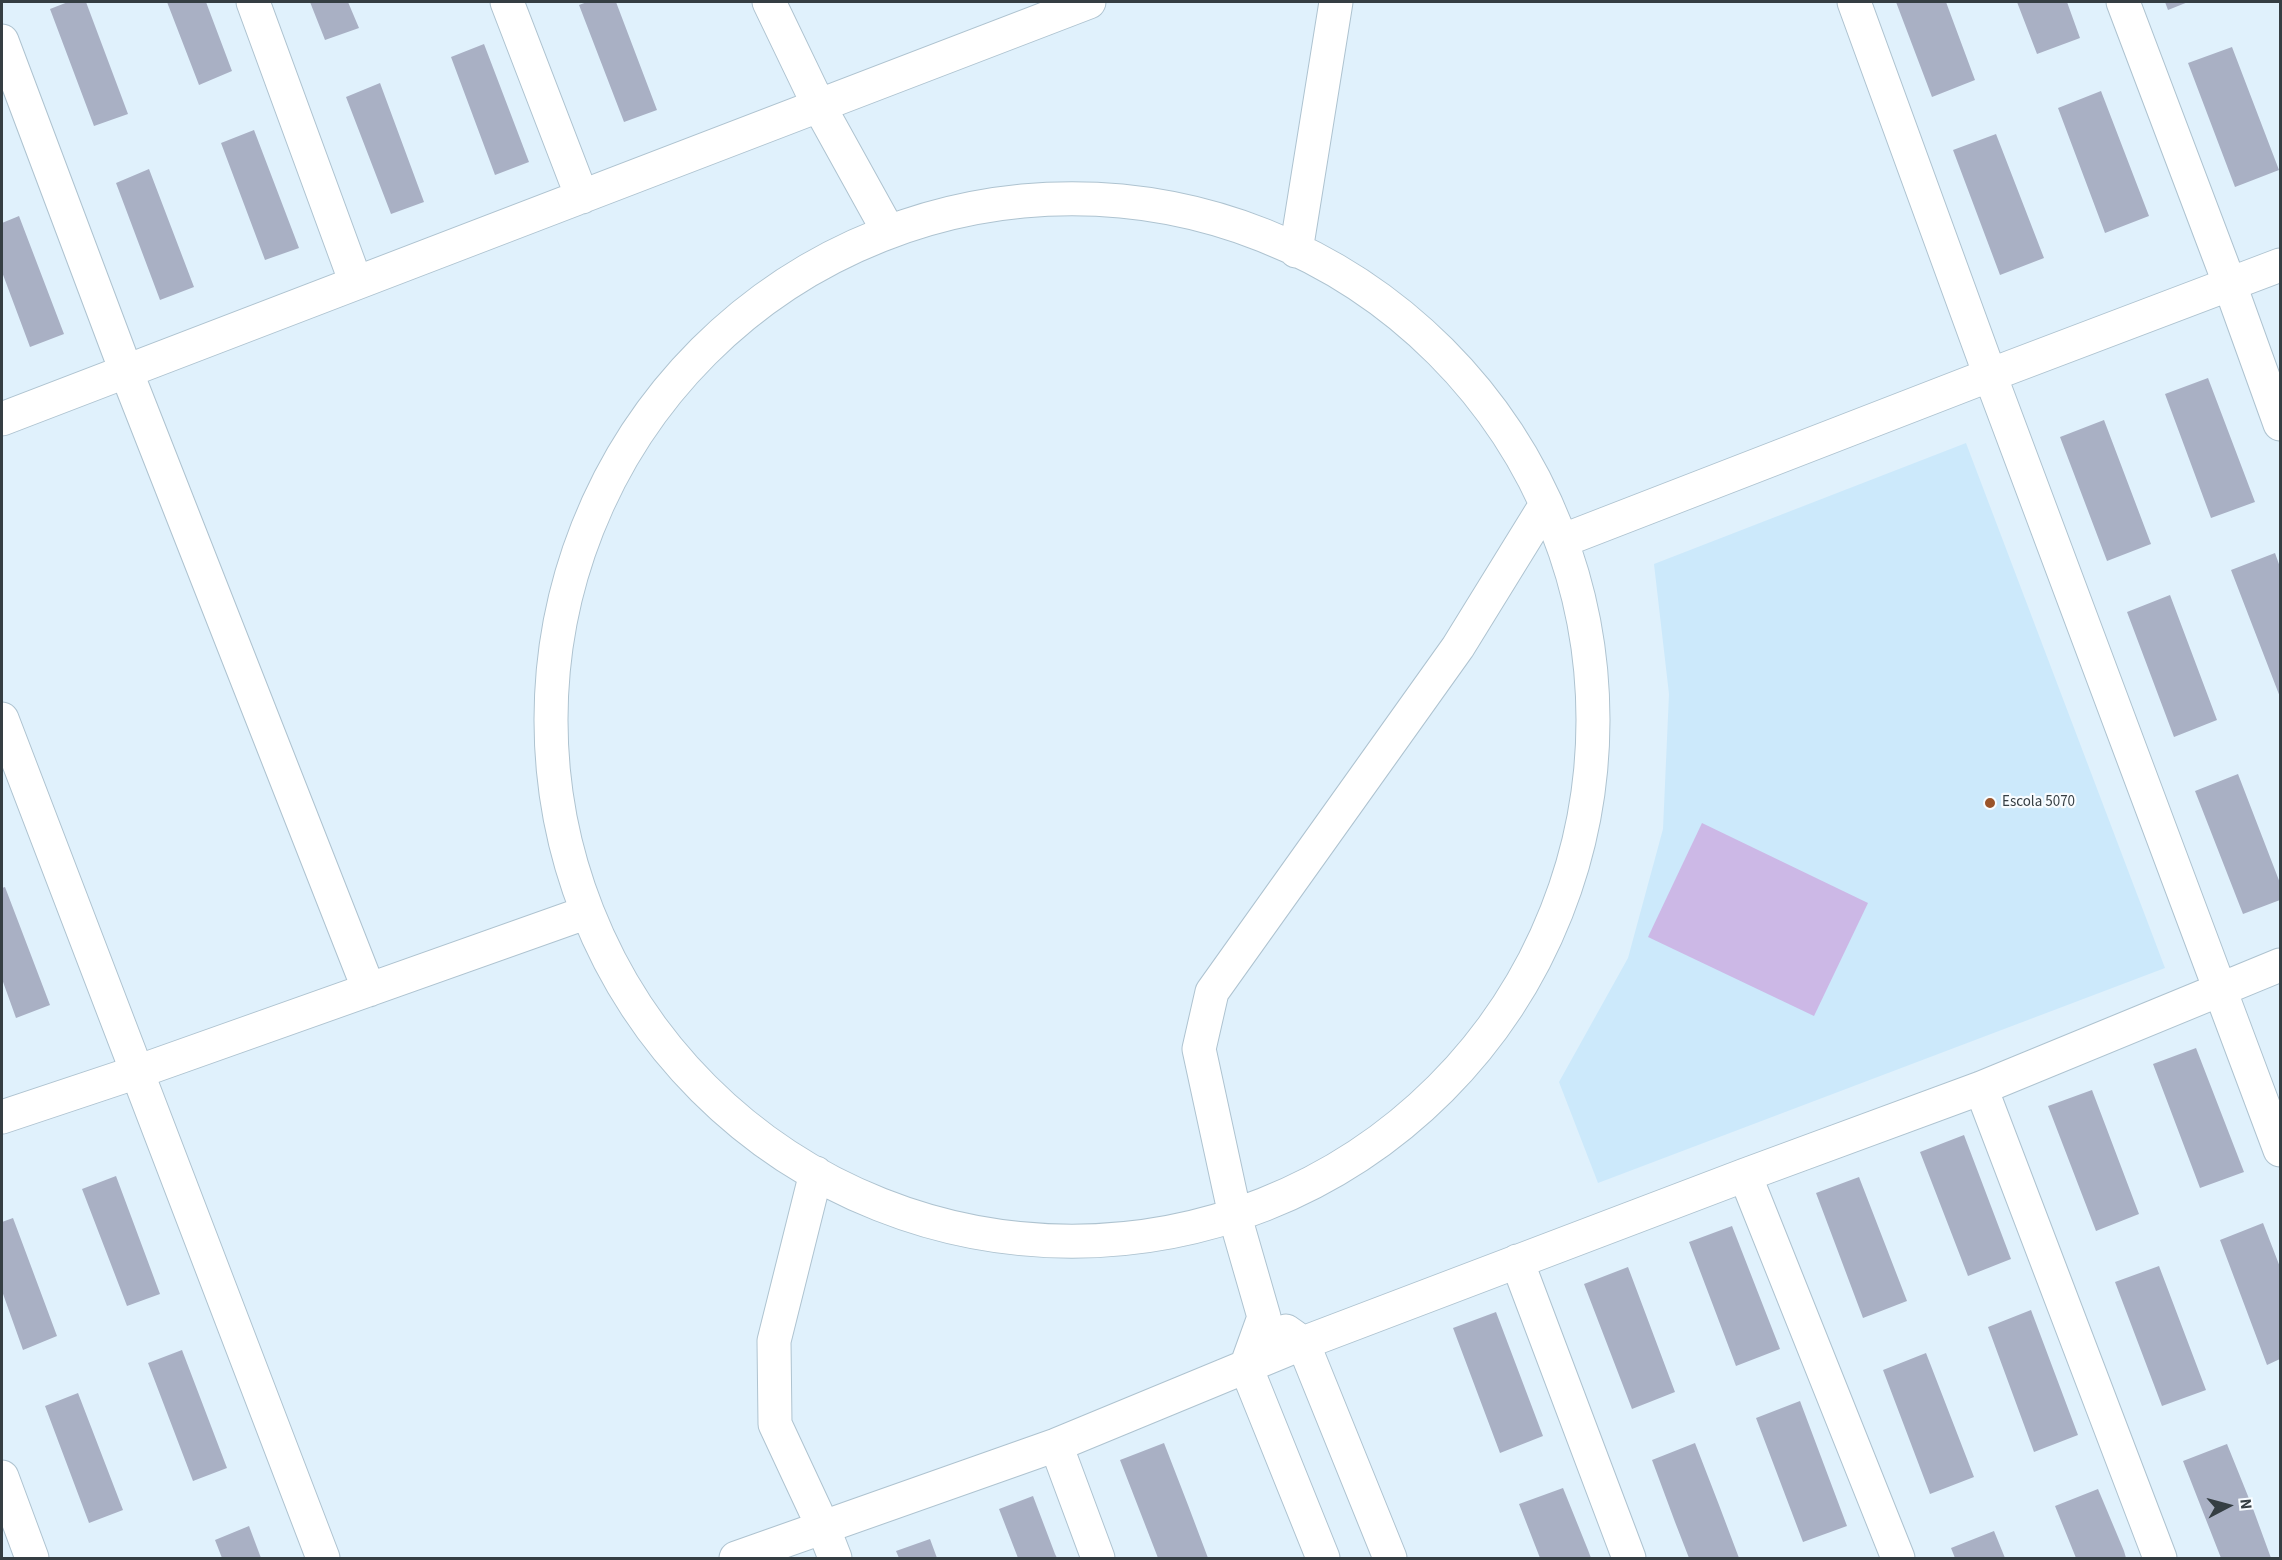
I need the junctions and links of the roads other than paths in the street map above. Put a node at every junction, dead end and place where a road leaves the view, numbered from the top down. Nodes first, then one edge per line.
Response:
1 (253, 2) edge
2 (507, 2) edge
3 (769, 2) edge
4 (1089, 2) edge
5 (1335, 2) edge
6 (1854, 2) edge
7 (2123, 2) edge
8 (1041, 10) edge
9 (2, 41) edge
10 (819, 106) junction
11 (582, 197) junction
12 (886, 227) junction
13 (1296, 251) junction
14 (2280, 266) edge
15 (356, 283) junction
16 (2230, 285) junction
17 (126, 371) junction
18 (1990, 375) junction
19 (2, 418) edge
20 (2280, 424) edge
21 (1545, 507) junction
22 (1564, 540) junction
23 (2, 718) edge
24 (585, 913) junction
25 (2280, 965) edge
26 (2220, 988) junction
27 (369, 990) junction
28 (137, 1072) junction
29 (1981, 1088) junction
30 (2, 1117) edge
31 (2280, 1150) edge
32 (816, 1173) junction
33 (1745, 1175) junction
34 (1236, 1220) junction
35 (1517, 1261) junction
36 (1264, 1317) junction
37 (1303, 1343) junction
38 (1246, 1367) junction
39 (1056, 1445) junction
40 (2, 1477) edge
41 (823, 1527) junction
42 (32, 1558) edge
43 (323, 1558) edge
44 (736, 1558) edge
45 (835, 1558) edge
46 (1098, 1558) edge
47 (1323, 1558) edge
48 (1390, 1558) edge
49 (1629, 1558) edge
50 (1898, 1558) edge
51 (2160, 1558) edge

1 - 15 street
2 - 11 street
3 - 10 street
4 - 8 street
5 - 13 street
6 - 18 street
7 - 16 street
8 - 10 street
9 - 17 street
10 - 11 street
10 - 12 street
11 - 15 street
12 - 13 street
12 - 24 street
13 - 21 street
14 - 16 street
15 - 17 street
16 - 18 street
16 - 20 street
17 - 19 street
17 - 27 street
18 - 22 street
18 - 26 street
21 - 22 street
21 - 34 street
22 - 34 street
23 - 28 street
24 - 27 street
24 - 32 street
25 - 26 street
26 - 29 street
26 - 31 street
27 - 28 street
28 - 30 street
28 - 43 street
29 - 33 street
29 - 51 street
32 - 34 street
32 - 41 street
33 - 35 street
33 - 50 street
34 - 36 street
35 - 37 street
35 - 49 street
36 - 37 street
36 - 38 street
37 - 38 street
37 - 48 street
38 - 39 street
38 - 47 street
39 - 41 street
39 - 46 street
40 - 42 street
41 - 44 street
41 - 45 street

